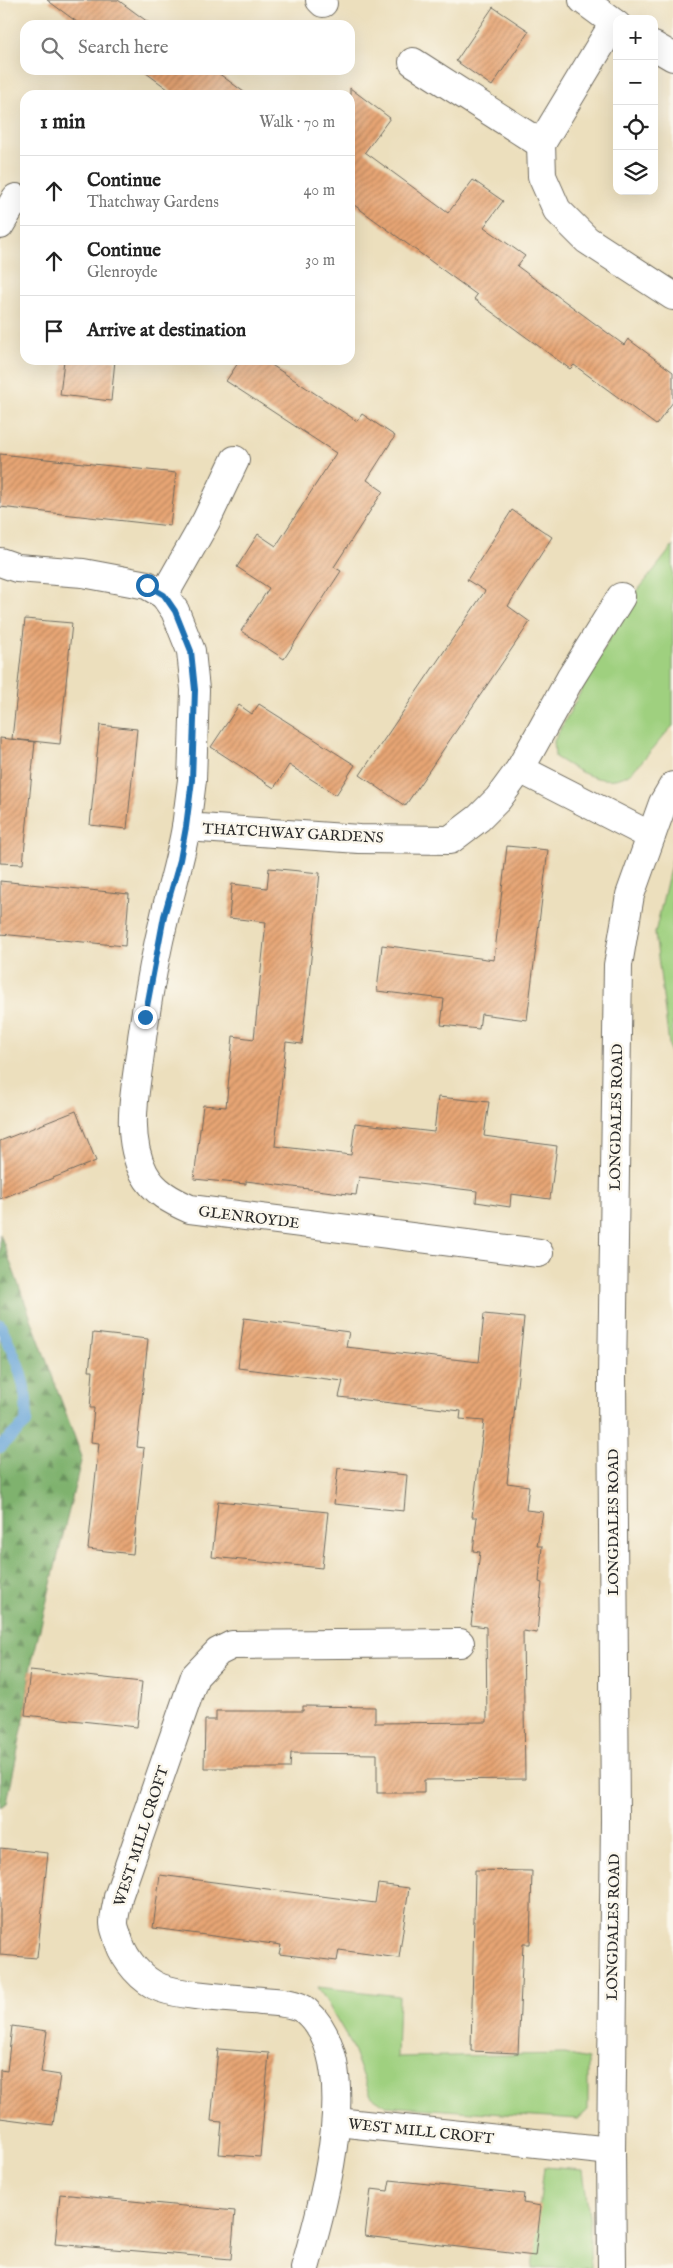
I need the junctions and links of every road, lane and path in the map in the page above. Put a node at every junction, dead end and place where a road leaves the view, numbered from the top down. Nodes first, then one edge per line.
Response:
1 (583, 0) edge
2 (613, 22) edge
3 (613, 27) edge
4 (658, 48) edge
5 (673, 57) edge
6 (413, 62) dead end
7 (540, 144) junction
8 (20, 200) edge
9 (0, 225) edge
10 (673, 296) edge
11 (235, 460) dead end
12 (0, 562) edge
13 (164, 595) junction
14 (621, 597) dead end
15 (520, 769) junction
16 (673, 786) edge
17 (186, 827) junction
18 (651, 836) junction
19 (539, 1253) dead end
20 (460, 1643) dead end
21 (337, 2122) junction
22 (611, 2151) junction
23 (305, 2268) edge
24 (612, 2268) edge

1 - 2 street
3 - 7 street
4 - 5 street
6 - 7 street
7 - 10 street
8 - 9 street
11 - 13 street
12 - 13 street
13 - 17 street, THATCHWAY GARDENS
14 - 15 street, THATCHWAY GARDENS
15 - 17 street, THATCHWAY GARDENS
15 - 18 street
16 - 18 street, LONGDALES ROAD
17 - 19 street, GLENROYDE
18 - 22 street, LONGDALES ROAD
20 - 21 street, WEST MILL CROFT
21 - 22 street, WEST MILL CROFT
21 - 23 street
22 - 24 street, LONGDALES ROAD

